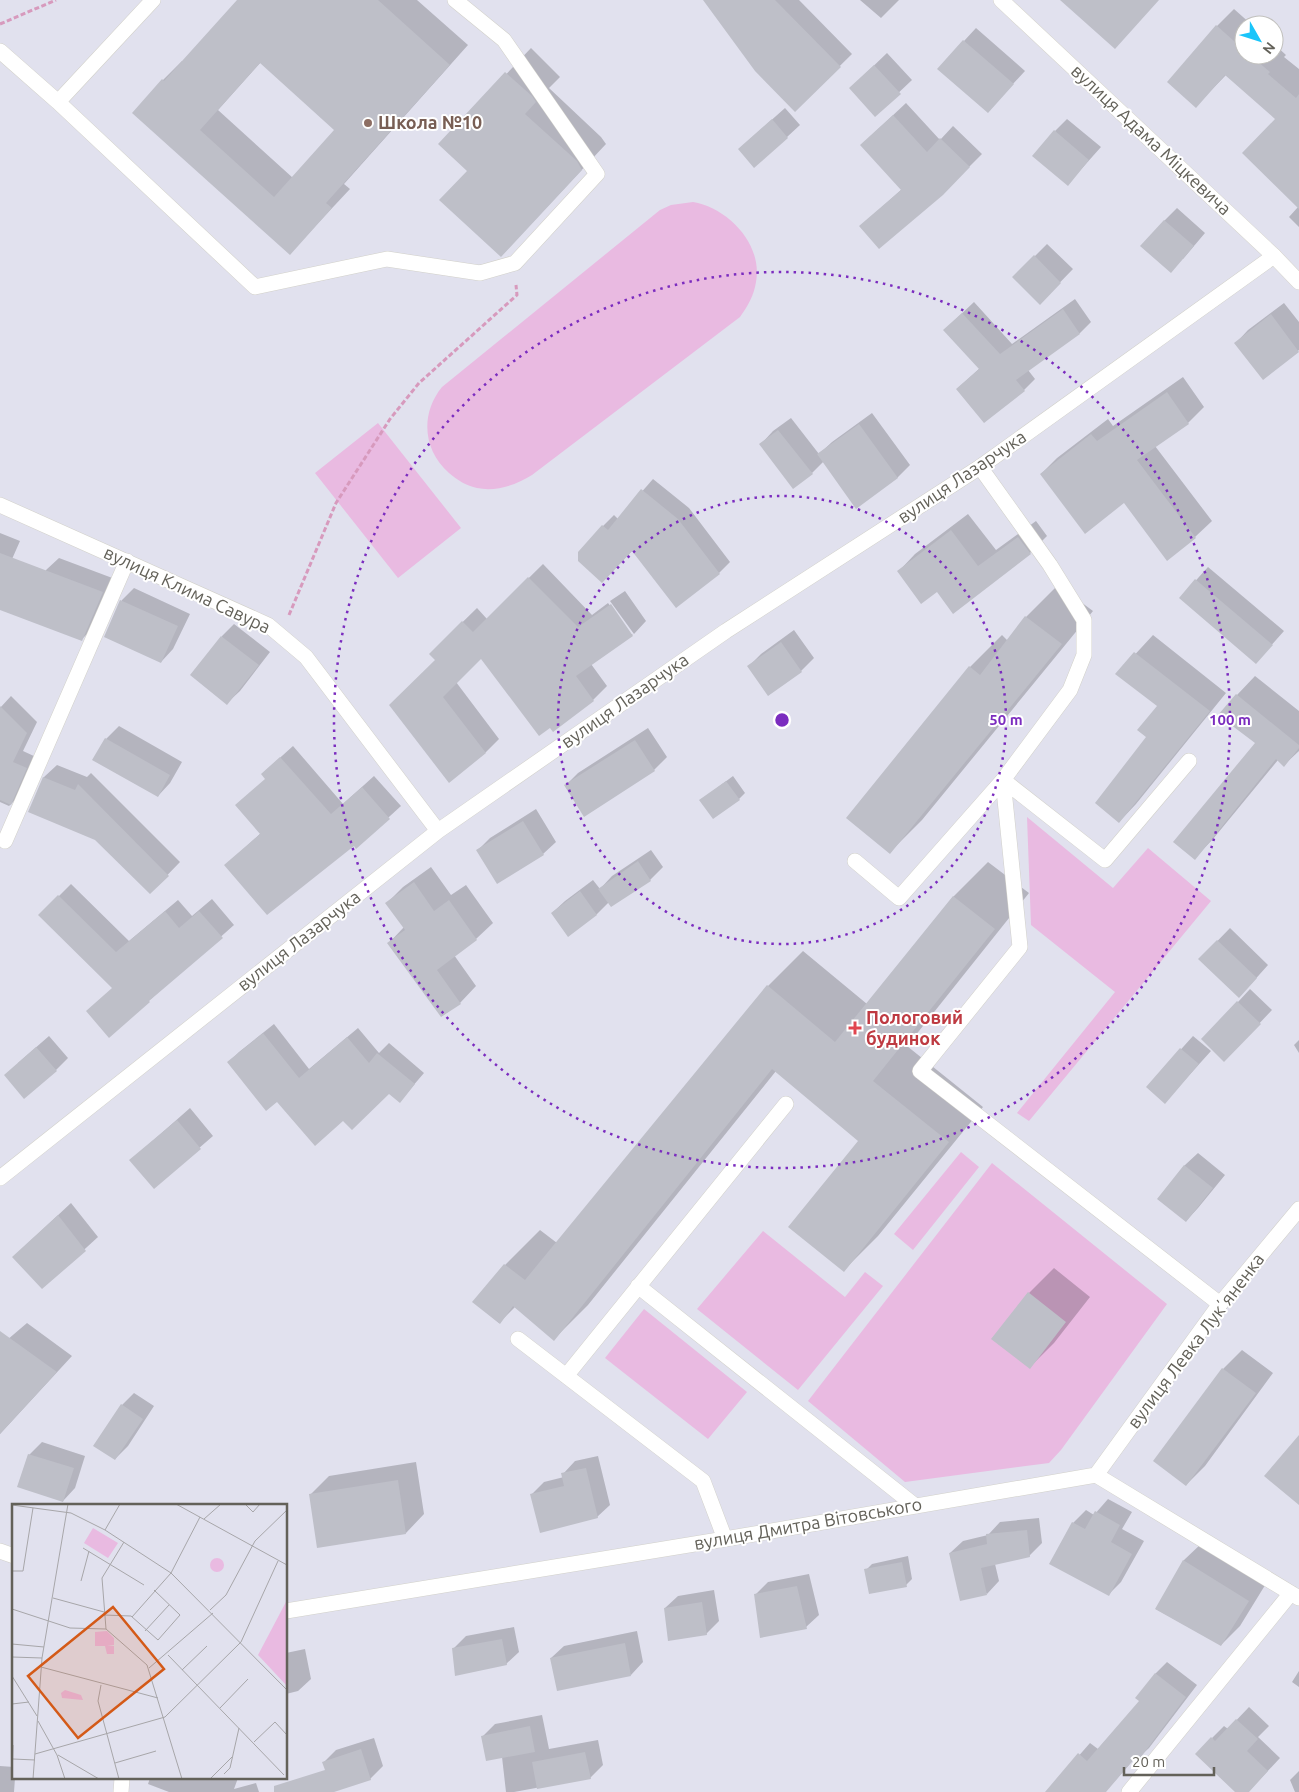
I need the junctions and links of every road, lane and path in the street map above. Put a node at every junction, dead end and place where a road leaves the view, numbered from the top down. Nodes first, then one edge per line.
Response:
1 (56, 0) edge
2 (153, 0) edge
3 (455, 0) edge
4 (1001, 0) edge
5 (0, 24) edge
6 (0, 51) edge
7 (58, 102) junction
8 (1274, 256) junction
9 (516, 263) junction
10 (1299, 282) edge
11 (980, 467) junction
12 (0, 505) edge
13 (127, 561) junction
14 (282, 636) junction
15 (1189, 760) dead end
16 (1003, 780) junction
17 (438, 831) junction
18 (5, 841) dead end
19 (855, 860) dead end
20 (786, 1104) dead end
21 (0, 1178) edge
22 (1299, 1209) edge
23 (638, 1286) junction
24 (1220, 1304) junction
25 (518, 1339) dead end
26 (566, 1376) junction
27 (1096, 1475) junction
28 (914, 1505) junction
29 (725, 1539) junction
30 (0, 1551) edge
31 (12, 1555) edge
32 (1295, 1596) edge
33 (288, 1611) edge
34 (1128, 1792) edge

1 - 5 path
2 - 7 street
3 - 9 street
4 - 8 street, вулиця Адама Міцкевича
6 - 7 street
7 - 9 street
8 - 10 street, вулиця Адама Міцкевича
8 - 11 street, вулиця Лазарчука
9 - 14 path
11 - 16 street
11 - 17 street, вулиця Лазарчука
12 - 13 street, вулиця Клима Савура
13 - 14 street, вулиця Клима Савура
13 - 18 street
14 - 17 street, вулиця Клима Савура
15 - 16 street
16 - 19 street
16 - 24 street
17 - 21 street, вулиця Лазарчука
20 - 23 street
22 - 24 street, вулиця Левка Лукʼяненка
23 - 26 street
23 - 28 street
24 - 27 street, вулиця Левка Лукʼяненка
25 - 26 street
26 - 29 street
27 - 28 street, вулиця Дмитра Вітовського
27 - 32 street
28 - 29 street, вулиця Дмитра Вітовського
29 - 33 street, вулиця Дмитра Вітовського
30 - 31 street
32 - 34 street

